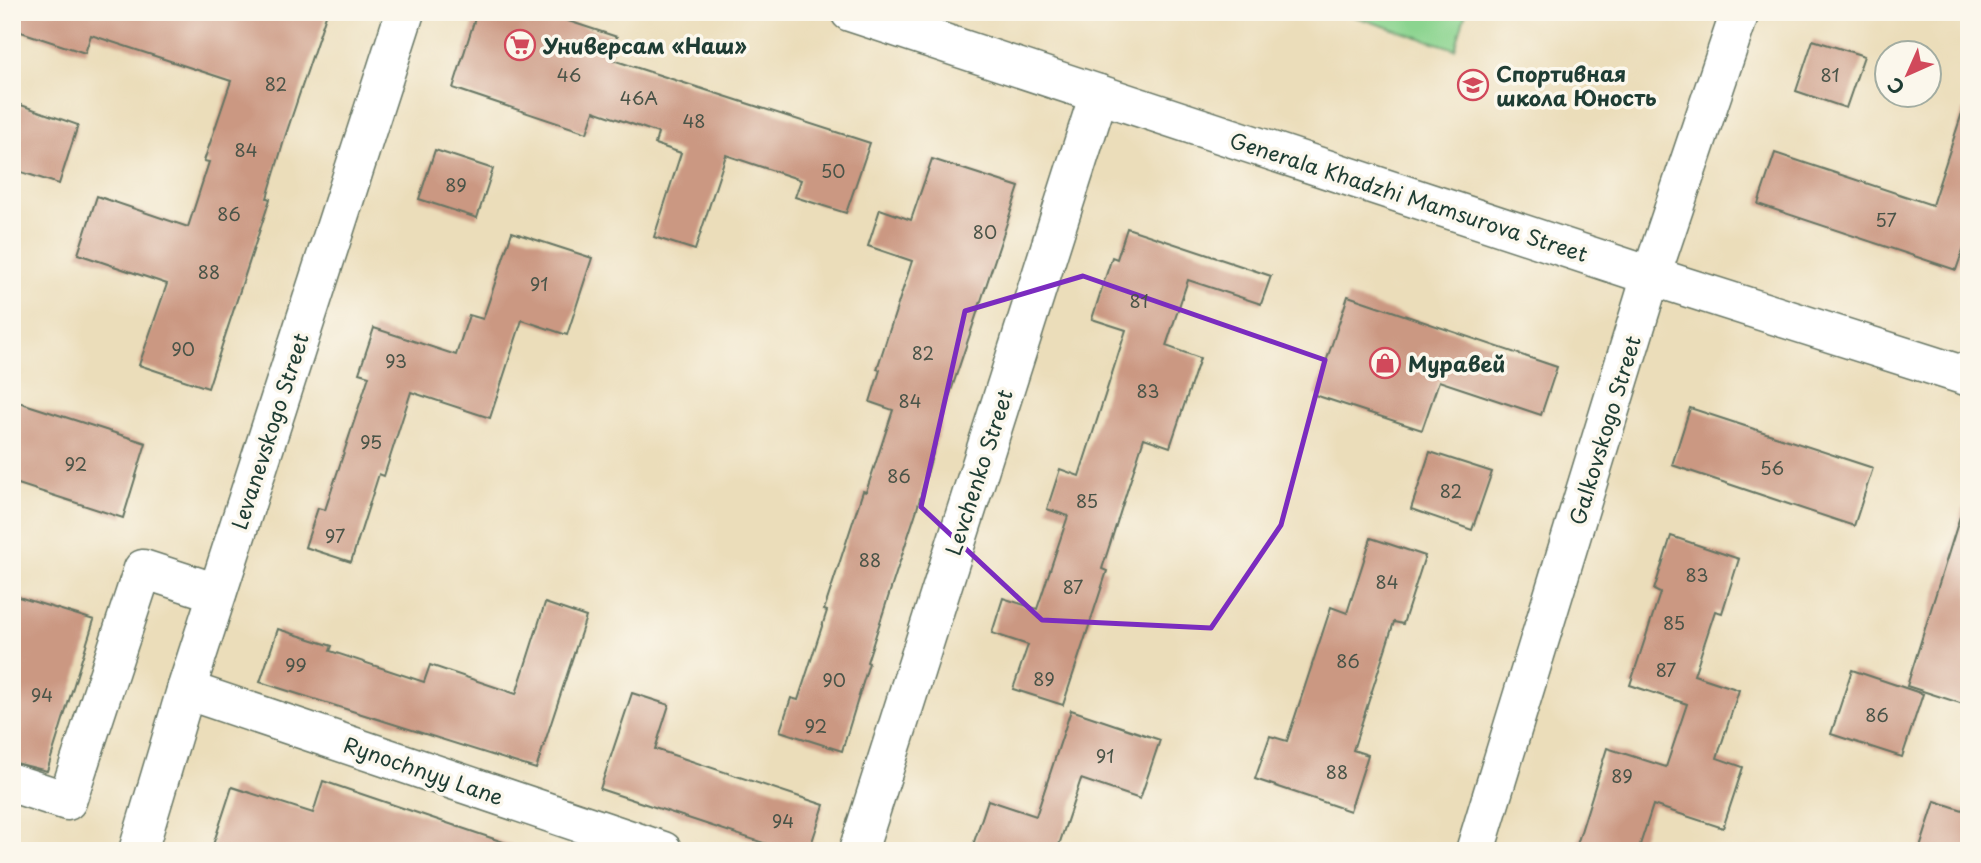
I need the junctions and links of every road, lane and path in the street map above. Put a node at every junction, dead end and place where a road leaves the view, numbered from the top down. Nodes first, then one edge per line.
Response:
1 (405, 12) edge
2 (850, 12) edge
3 (1740, 12) edge
4 (1098, 94) junction
5 (1651, 276) junction
6 (1969, 377) edge
7 (217, 593) junction
8 (186, 690) junction
9 (12, 783) edge
10 (138, 851) edge
11 (663, 851) edge
12 (858, 851) edge
13 (1475, 851) edge

1 - 7 street, Levanevskogo Street
2 - 4 street, Generala Khadzhi Mamsurova Street
3 - 5 street, Galkovskogo Street
4 - 5 street, Generala Khadzhi Mamsurova Street
4 - 12 street, Levchenko Street
5 - 6 street, Generala Khadzhi Mamsurova Street
5 - 13 street, Galkovskogo Street
7 - 8 street, Levanevskogo Street
7 - 9 street
8 - 10 street, Levanevskogo Street
8 - 11 street, Rynochnyy Lane

